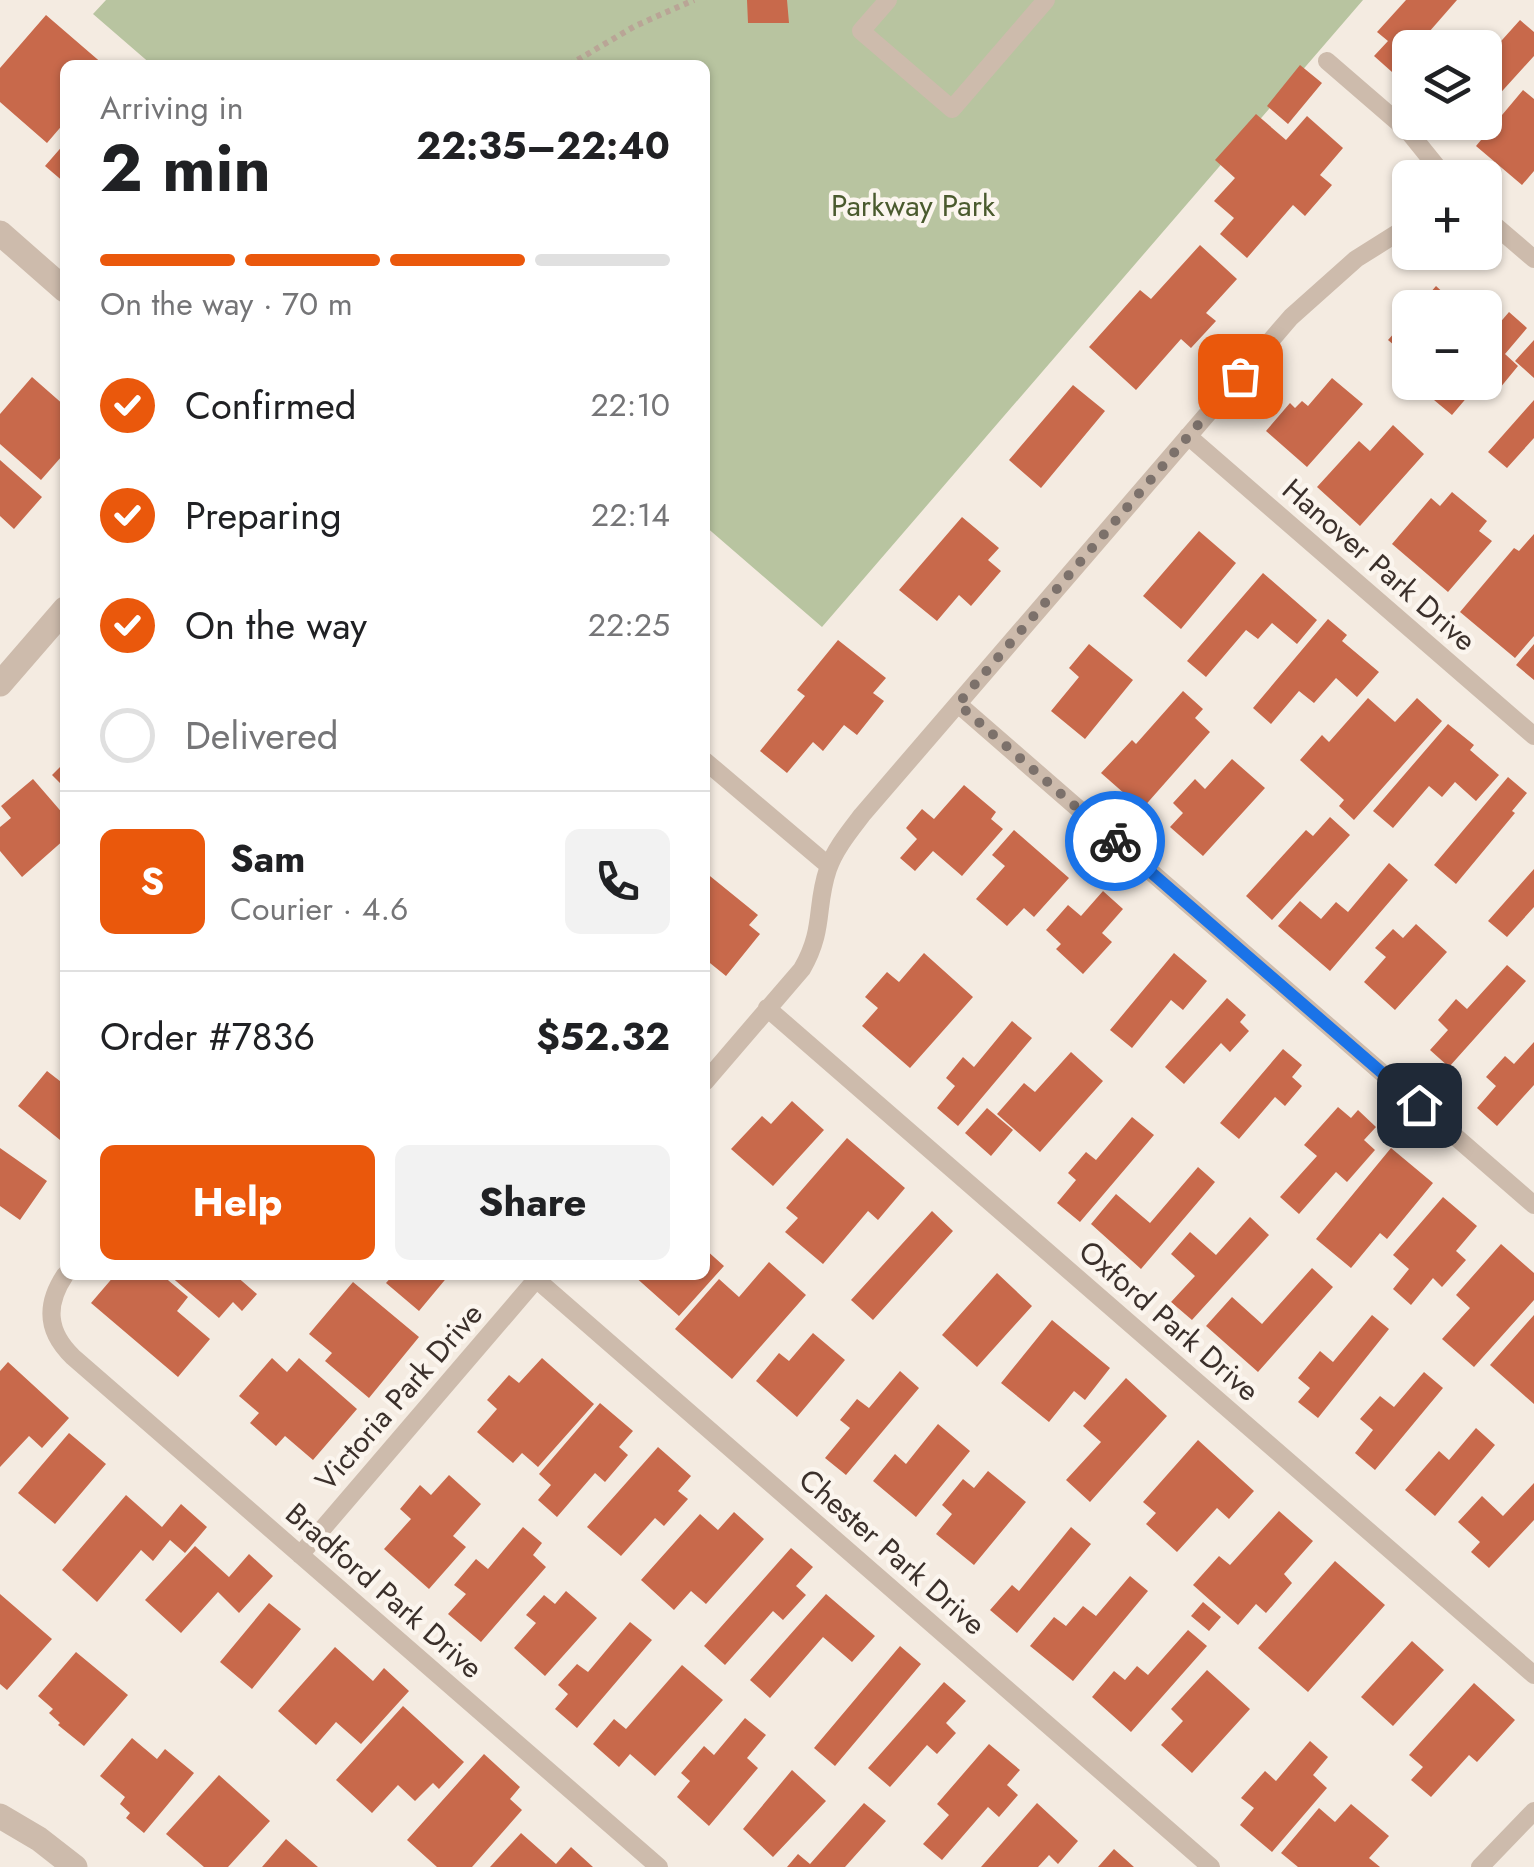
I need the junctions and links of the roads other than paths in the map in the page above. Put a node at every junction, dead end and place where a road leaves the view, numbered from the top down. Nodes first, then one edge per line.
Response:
1 (888, 0) edge
2 (1046, 0) edge
3 (1327, 61) dead end
4 (1431, 160) edge
5 (1502, 232) edge
6 (0, 234) edge
7 (1392, 236) edge
8 (1534, 259) edge
9 (60, 286) edge
10 (1188, 436) junction
11 (60, 615) edge
12 (0, 684) edge
13 (958, 704) junction
14 (1534, 736) edge
15 (710, 765) edge
16 (829, 866) junction
17 (768, 1008) junction
18 (710, 1076) edge
19 (1534, 1205) edge
20 (63, 1280) edge
21 (535, 1280) edge
22 (541, 1280) edge
23 (300, 1554) junction
24 (1534, 1675) edge
25 (1534, 1812) edge
26 (0, 1816) edge
27 (72, 1866) edge
28 (659, 1867) edge
29 (1212, 1867) edge
30 (1480, 1867) edge

1 - 2 lane
3 - 4 lane
5 - 8 lane
6 - 9 street
7 - 10 lane
10 - 13 lane
10 - 14 lane, Hanover Park Drive
11 - 12 street
13 - 16 lane
13 - 19 lane
15 - 16 lane
16 - 17 lane
17 - 18 lane
17 - 24 lane, Oxford Park Drive
20 - 23 lane, Bradford Park Drive
21 - 23 lane, Victoria Park Drive
22 - 29 lane, Chester Park Drive
23 - 28 lane, Bradford Park Drive
25 - 30 lane
26 - 27 street

